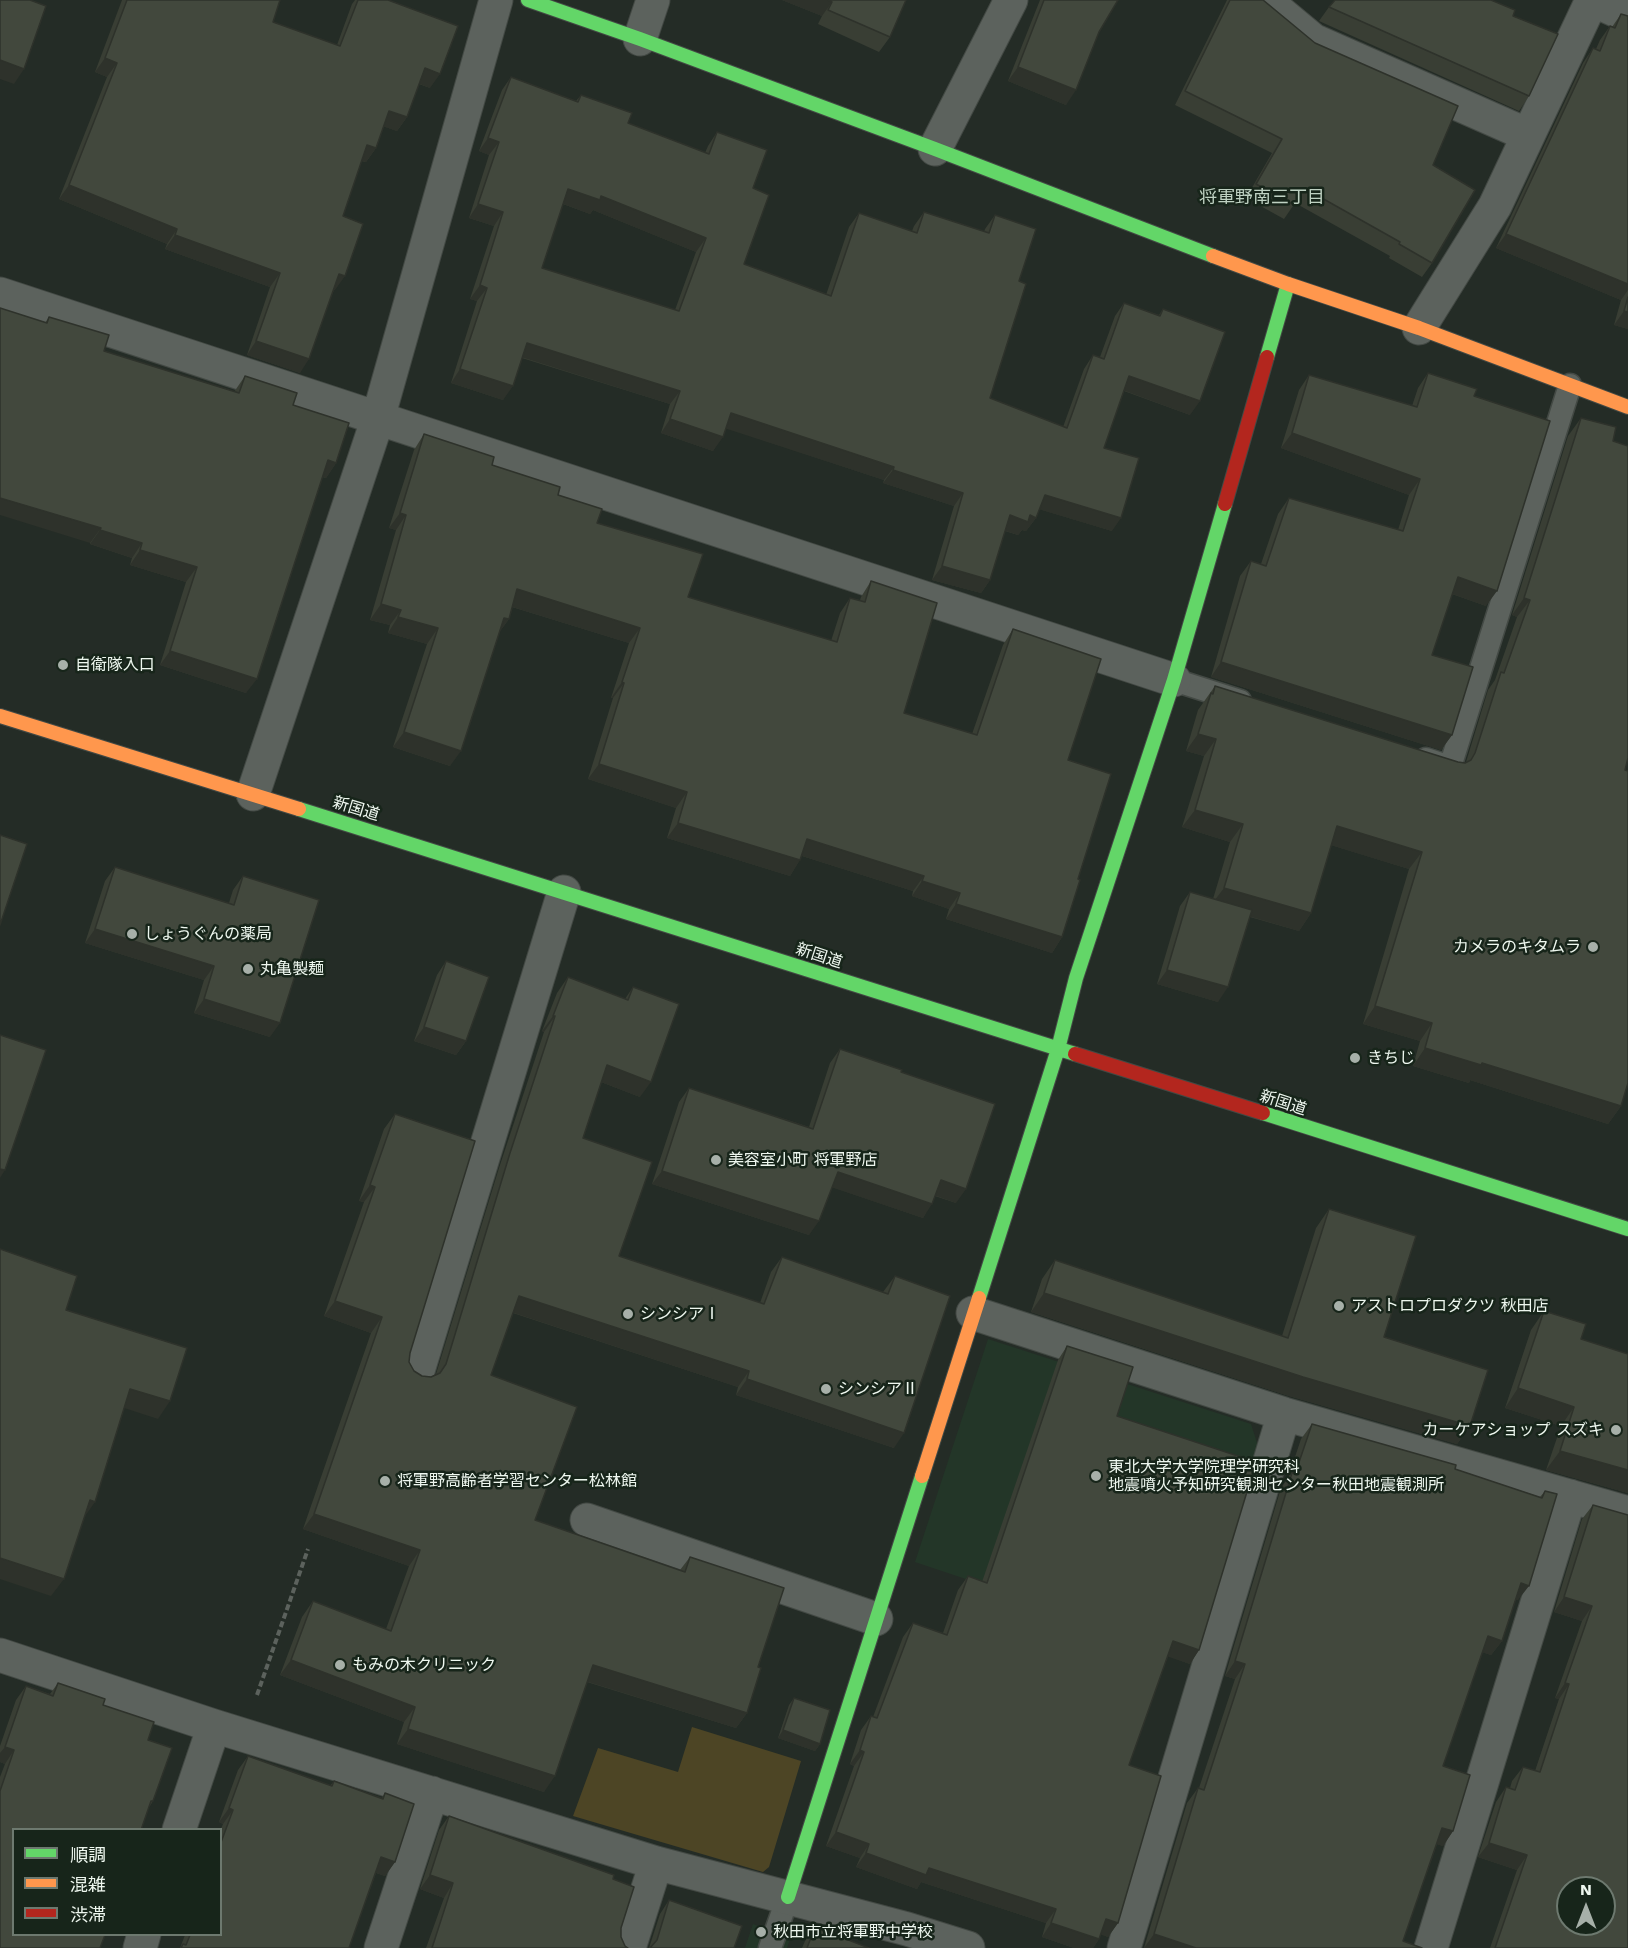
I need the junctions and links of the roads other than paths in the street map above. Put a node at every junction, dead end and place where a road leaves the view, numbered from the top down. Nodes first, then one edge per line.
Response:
1 (496, 0) edge
2 (528, 0) edge
3 (653, 0) edge
4 (1011, 0) edge
5 (1265, 0) edge
6 (1593, 0) edge
7 (1628, 16) edge
8 (640, 39) junction
9 (1528, 135) junction
10 (935, 149) junction
11 (1287, 284) junction
12 (0, 294) edge
13 (1419, 328) junction
14 (1570, 385) junction
15 (1628, 407) edge
16 (378, 417) junction
17 (1174, 680) junction
18 (1262, 708) edge
19 (0, 716) edge
20 (1406, 753) edge
21 (253, 794) junction
22 (564, 892) junction
23 (1058, 1049) junction
24 (1628, 1229) edge
25 (973, 1313) junction
26 (417, 1374) edge
27 (1284, 1414) junction
28 (1570, 1496) junction
29 (1628, 1513) edge
30 (587, 1520) dead end
31 (876, 1618) junction
32 (0, 1655) edge
33 (228, 1730) junction
34 (432, 1793) junction
35 (180, 1828) edge
36 (656, 1863) junction
37 (788, 1897) junction
38 (381, 1948) edge
39 (629, 1948) edge
40 (770, 1948) edge
41 (968, 1948) edge
42 (1124, 1948) edge
43 (1431, 1948) edge

1 - 16 street
2 - 8 street
3 - 8 street
4 - 10 street
5 - 9 street
6 - 7 street
6 - 9 street
8 - 10 street
9 - 13 street
10 - 11 street
11 - 13 street
11 - 17 street
12 - 16 street
13 - 14 street
14 - 15 street
14 - 20 lane
16 - 17 street
16 - 21 street
17 - 18 lane
17 - 23 street
19 - 21 street, 新国道
21 - 22 street, 新国道
22 - 23 street, 新国道
22 - 26 street
23 - 24 street, 新国道
23 - 25 street
25 - 27 street
25 - 31 street
27 - 28 street
27 - 42 street
28 - 29 street
28 - 43 street
30 - 31 street
31 - 37 street
32 - 33 street
33 - 34 street
33 - 35 street
34 - 36 street
34 - 38 street
36 - 37 street
36 - 39 street
37 - 40 lane
37 - 41 street

